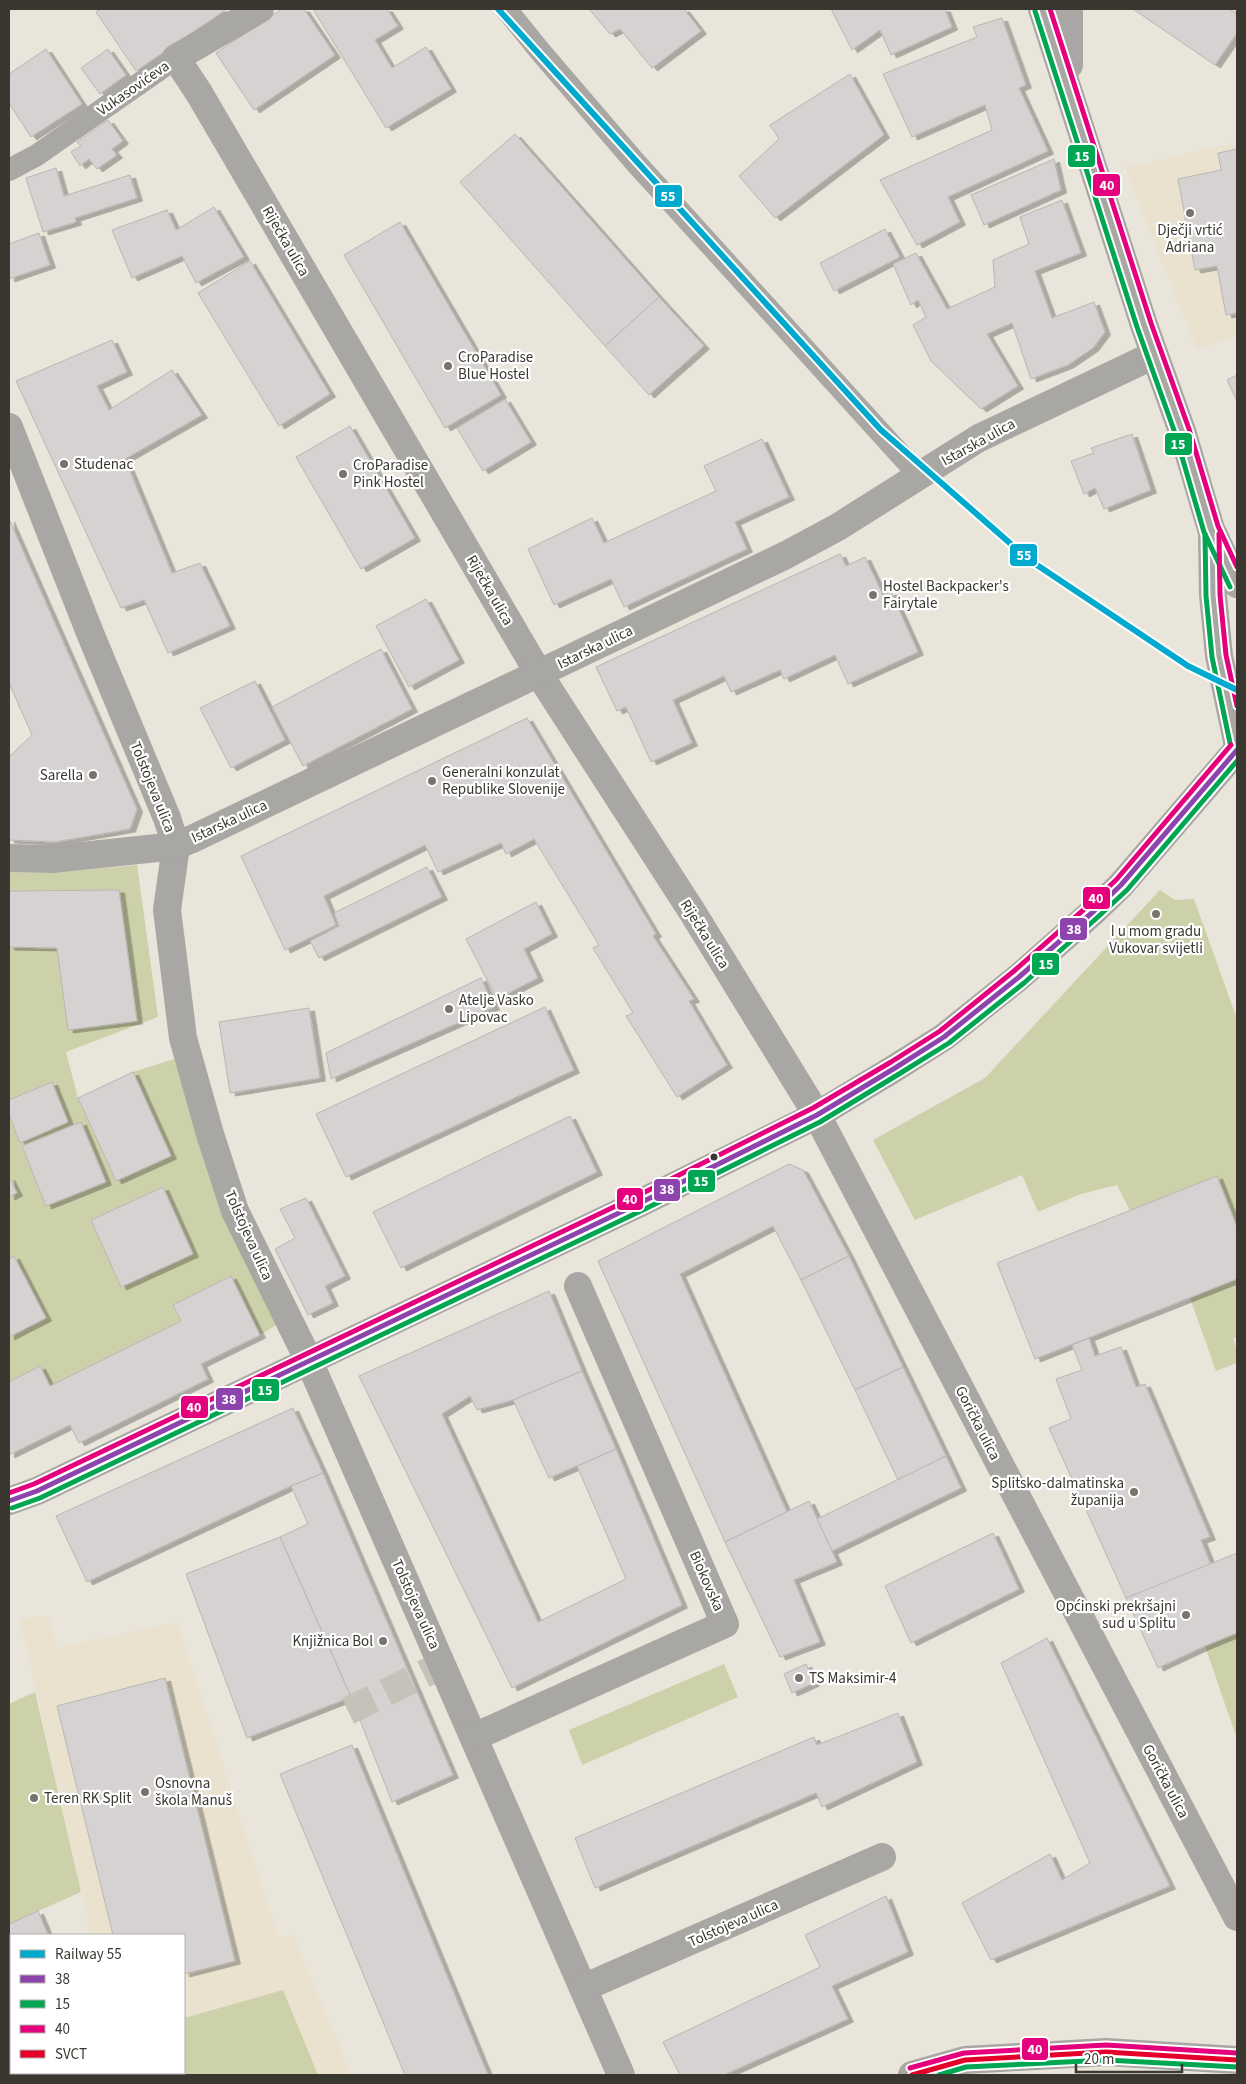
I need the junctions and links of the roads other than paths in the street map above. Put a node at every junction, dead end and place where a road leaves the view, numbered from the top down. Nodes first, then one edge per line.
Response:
1 (260, 9) edge
2 (506, 9) edge
3 (1042, 9) edge
4 (1069, 9) edge
5 (176, 58) junction
6 (1069, 89) junction
7 (9, 170) edge
8 (1154, 355) junction
9 (9, 427) edge
10 (919, 475) junction
11 (1212, 529) junction
12 (1234, 571) edge
13 (539, 674) junction
14 (1237, 741) edge
15 (1237, 750) edge
16 (176, 846) junction
17 (9, 858) edge
18 (817, 1115) junction
19 (578, 1286) dead end
20 (310, 1361) junction
21 (9, 1501) edge
22 (474, 1737) junction
23 (882, 1857) dead end
24 (1237, 1916) edge
25 (583, 1988) junction
26 (1237, 2060) edge
27 (621, 2075) edge
28 (912, 2075) edge

1 - 5 street, Vukasovićeva
2 - 10 street
3 - 6 street
4 - 6 street
5 - 7 street, Vukasovićeva
5 - 13 street, Riječka ulica
6 - 8 street
8 - 10 street, Istarska ulica
8 - 11 street
9 - 16 street, Tolstojeva ulica
10 - 13 street, Istarska ulica
11 - 12 street
11 - 14 street
13 - 16 street, Istarska ulica
13 - 18 street, Riječka ulica
15 - 18 street
16 - 17 street, Istarska ulica
16 - 20 street, Tolstojeva ulica
18 - 20 street
18 - 24 street, Gorička ulica
19 - 22 street, Biokovska
20 - 21 street
20 - 22 street, Tolstojeva ulica
22 - 25 street, Tolstojeva ulica
23 - 25 street, Tolstojeva ulica
25 - 27 street, Tolstojeva ulica
26 - 28 street

